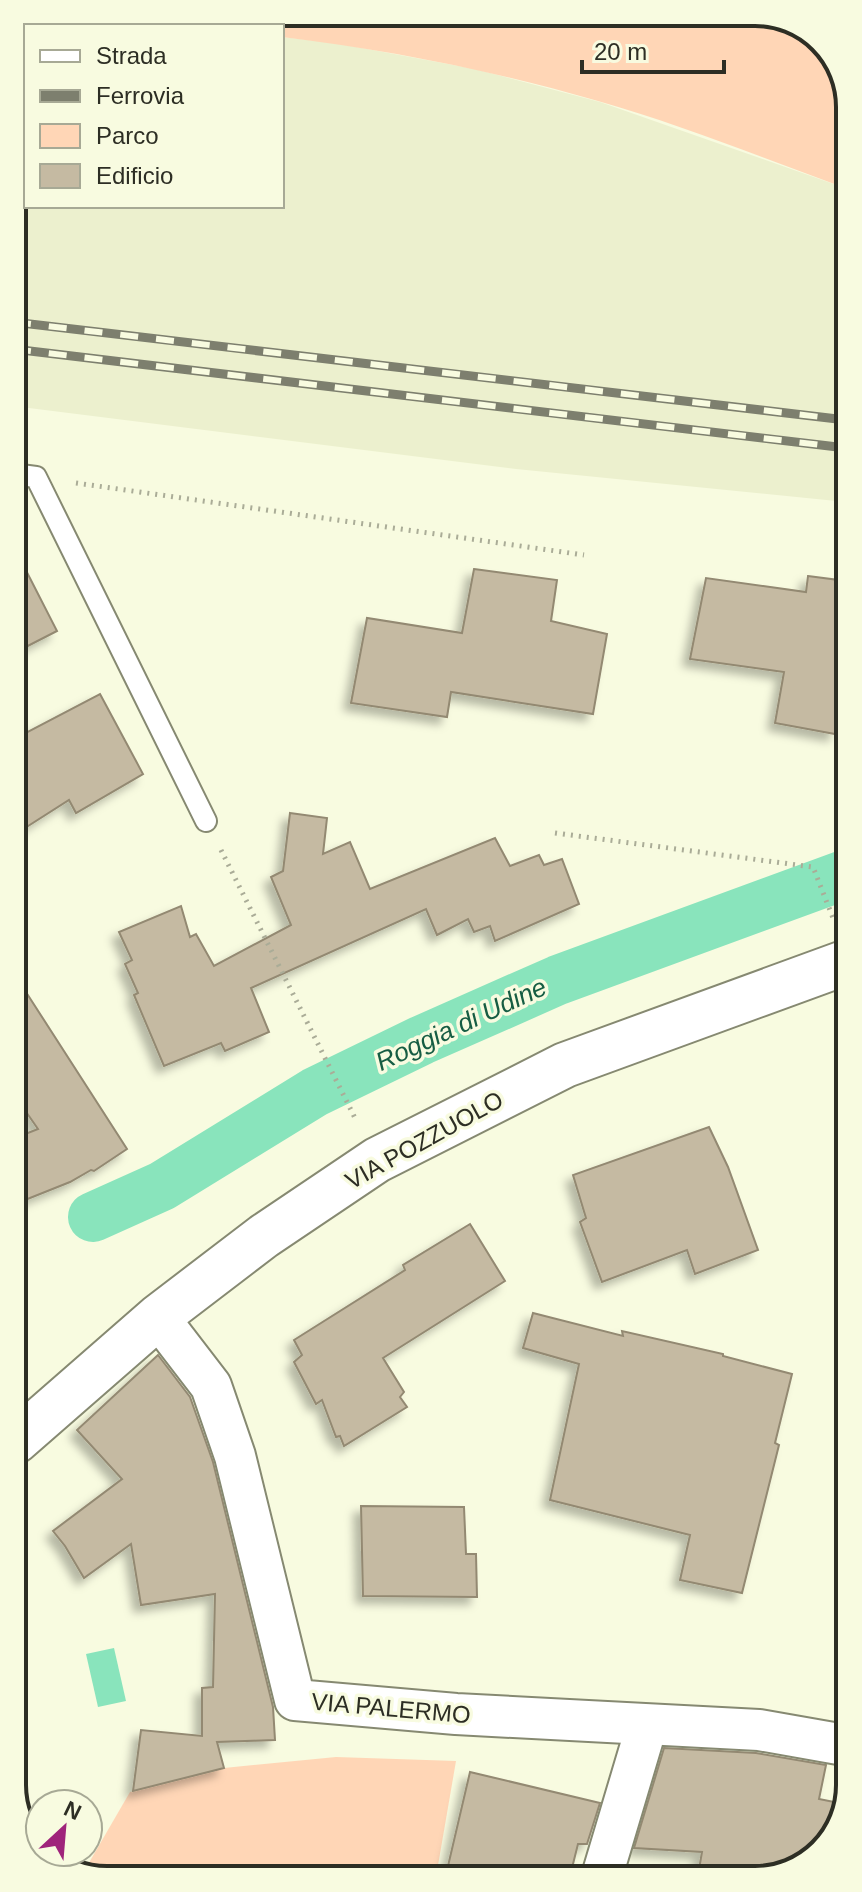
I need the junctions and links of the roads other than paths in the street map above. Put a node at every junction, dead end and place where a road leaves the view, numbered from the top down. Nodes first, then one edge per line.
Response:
1 (26, 476) edge
2 (206, 821) road end
3 (836, 966) edge
4 (158, 1317) junction
5 (26, 1432) edge
6 (647, 1725) junction
7 (836, 1744) edge
8 (605, 1866) edge

1 - 2 lane
3 - 4 main road, VIA POZZUOLO
4 - 5 main road, VIA POZZUOLO
4 - 6 street, VIA PALERMO
6 - 7 street, VIA PALERMO
6 - 8 street

